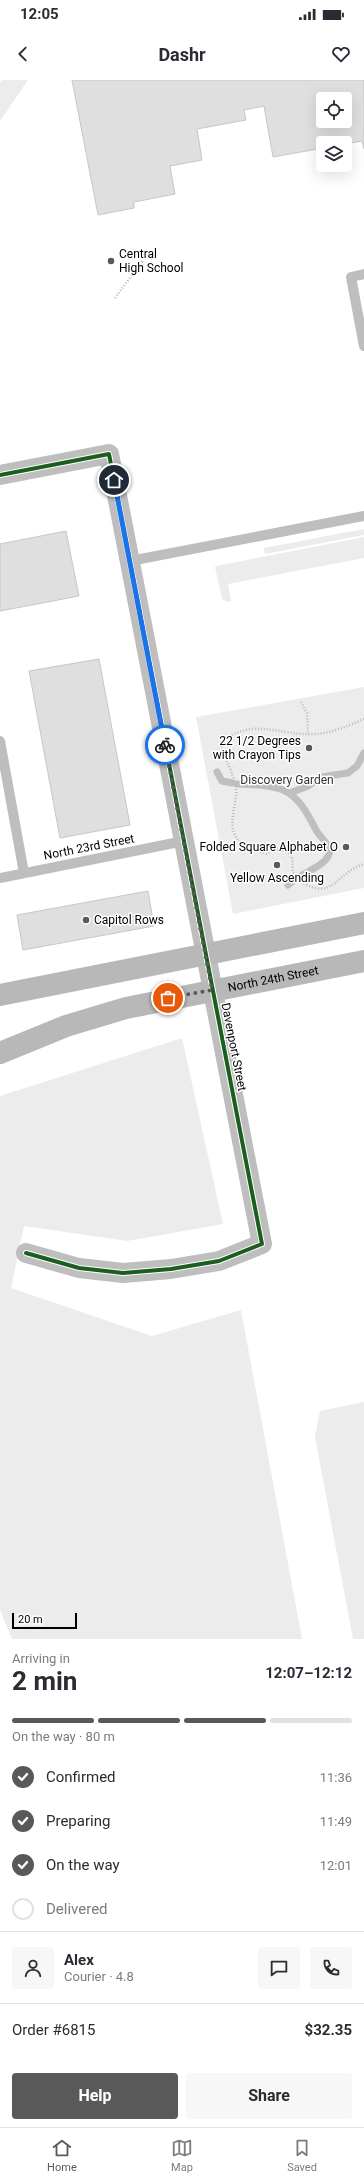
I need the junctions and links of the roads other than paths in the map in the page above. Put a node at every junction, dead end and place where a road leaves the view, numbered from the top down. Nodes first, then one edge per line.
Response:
1 (364, 274) edge
2 (364, 346) edge
3 (0, 475) edge
4 (364, 516) edge
5 (130, 561) junction
6 (0, 741) edge
7 (184, 841) junction
8 (24, 873) junction
9 (0, 878) edge
10 (364, 923) edge
11 (206, 955) junction
12 (364, 961) edge
13 (212, 990) junction
14 (0, 995) edge
15 (0, 1053) edge
16 (26, 1253) dead end

1 - 2 lane
3 - 5 street, Davenport Street
4 - 5 lane
5 - 7 street, Davenport Street
6 - 8 lane
7 - 8 lane, North 23rd Street
7 - 11 street, Davenport Street
8 - 9 lane, North 23rd Street
10 - 11 main road
11 - 13 street, Davenport Street
11 - 14 main road
12 - 13 main road, North 24th Street
13 - 15 main road, North 24th Street
13 - 16 street, Davenport Street

